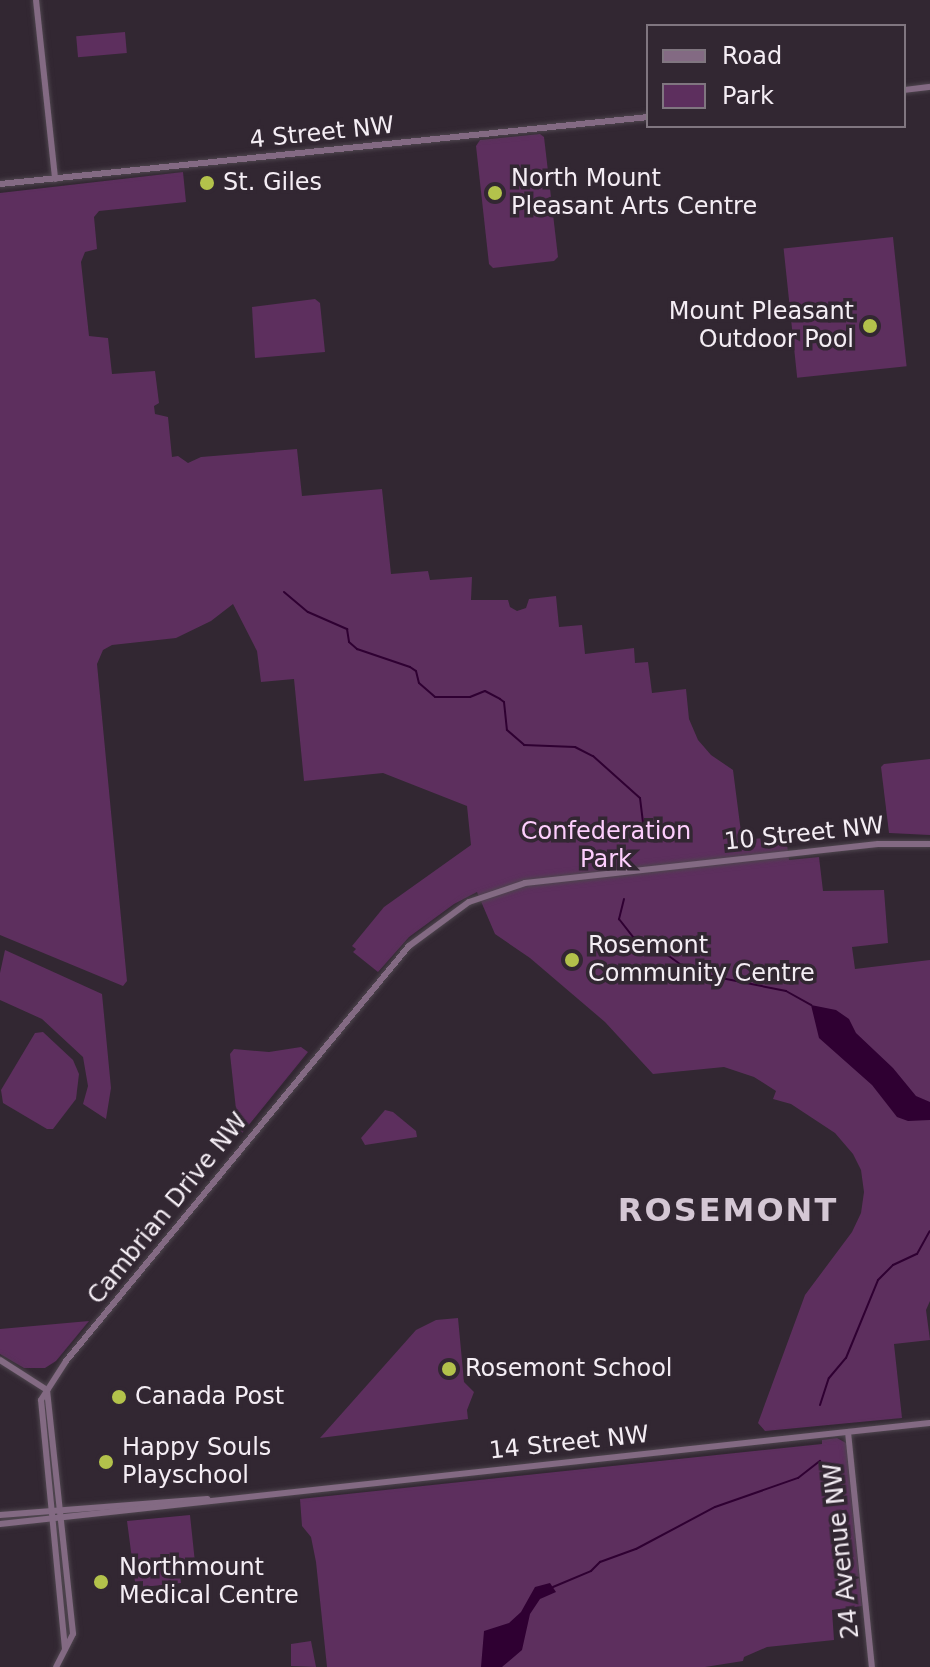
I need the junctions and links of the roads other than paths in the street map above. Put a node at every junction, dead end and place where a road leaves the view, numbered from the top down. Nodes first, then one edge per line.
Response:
1 (36, 0) edge
2 (930, 87) edge
3 (906, 90) edge
4 (646, 117) edge
5 (55, 179) junction
6 (0, 184) edge
7 (930, 844) edge
8 (319, 1053) joint
9 (0, 1360) edge
10 (47, 1390) junction
11 (930, 1423) edge
12 (848, 1432) junction
13 (211, 1499) junction
14 (62, 1509) junction
15 (51, 1510) junction
16 (0, 1515) edge
17 (63, 1517) junction
18 (52, 1519) junction
19 (0, 1524) edge
20 (65, 1649) junction
21 (56, 1667) edge
22 (872, 1667) edge

1 - 5 street
2 - 3 street
4 - 5 street, 4 Street NW
5 - 6 street, 4 Street NW
7 - 8 street, 10 Street NW
8 - 10 street, Cambrian Drive NW
9 - 10 street
10 - 14 street
10 - 15 street
11 - 12 street, 14 Street NW
12 - 13 street, 14 Street NW
12 - 22 street, 24 Avenue NW
13 - 14 street, 14 Street NW
13 - 17 street, 14 Street NW
14 - 15 street, 14 Street NW
14 - 17 street
15 - 16 street, 14 Street NW
15 - 18 street
17 - 18 street, 14 Street NW
17 - 20 street
18 - 19 street, 14 Street NW
18 - 20 street
20 - 21 street

